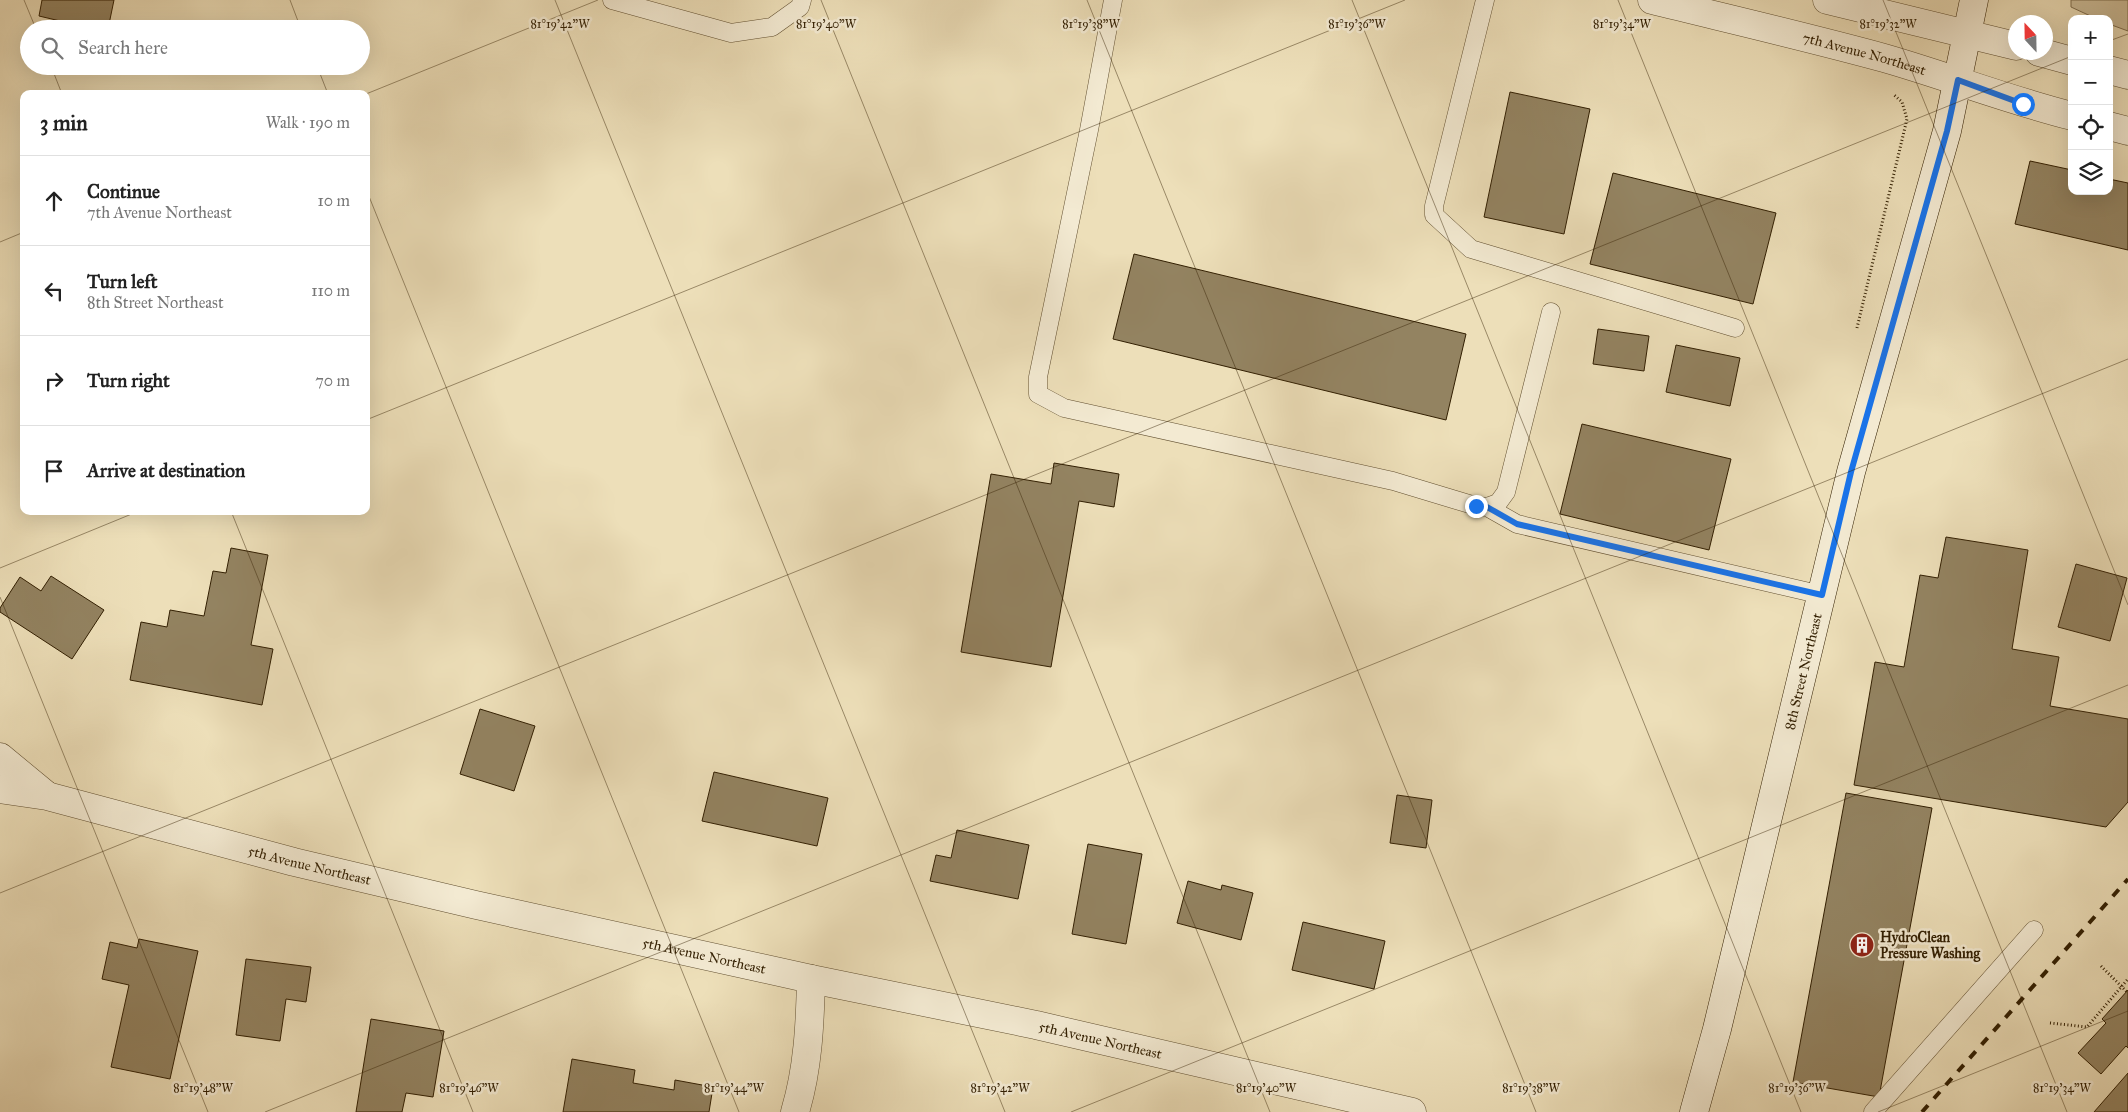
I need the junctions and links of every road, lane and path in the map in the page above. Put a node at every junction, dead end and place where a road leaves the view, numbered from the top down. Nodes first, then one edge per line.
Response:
1 (612, 0) edge
2 (802, 0) edge
3 (1113, 0) edge
4 (1485, 0) edge
5 (1652, 0) edge
6 (1827, 0) edge
7 (1974, 0) edge
8 (1969, 33) junction
9 (2008, 44) edge
10 (2053, 56) edge
11 (2068, 60) edge
12 (2113, 71) edge
13 (2128, 75) edge
14 (1958, 80) junction
15 (2068, 115) edge
16 (2113, 127) edge
17 (2128, 131) edge
18 (1551, 312) dead end
19 (1735, 328) dead end
20 (1487, 507) junction
21 (1822, 595) junction
22 (0, 757) edge
23 (0, 789) edge
24 (47, 796) junction
25 (2034, 930) dead end
26 (2101, 966) dead end
27 (811, 979) junction
28 (2128, 979) edge
29 (2121, 987) junction
30 (2128, 993) edge
31 (2050, 1024) dead end
32 (795, 1112) edge
33 (1412, 1112) edge
34 (1694, 1112) edge
35 (1873, 1112) edge

1 - 2 lane
3 - 20 lane
4 - 19 lane
5 - 14 street, 7th Avenue Northeast
6 - 8 street
7 - 8 street, 8th Street Northeast
8 - 9 street
8 - 14 street, 8th Street Northeast
10 - 11 street
12 - 13 street
14 - 15 street, 7th Avenue Northeast
14 - 21 street, 8th Street Northeast
16 - 17 street
18 - 20 lane
20 - 21 lane
21 - 34 street, 8th Street Northeast
22 - 24 street
23 - 24 street, 5th Avenue Northeast
24 - 27 street, 5th Avenue Northeast
25 - 35 lane
26 - 29 path
27 - 32 street
27 - 33 street, 5th Avenue Northeast
28 - 29 path
29 - 30 path
29 - 31 path

